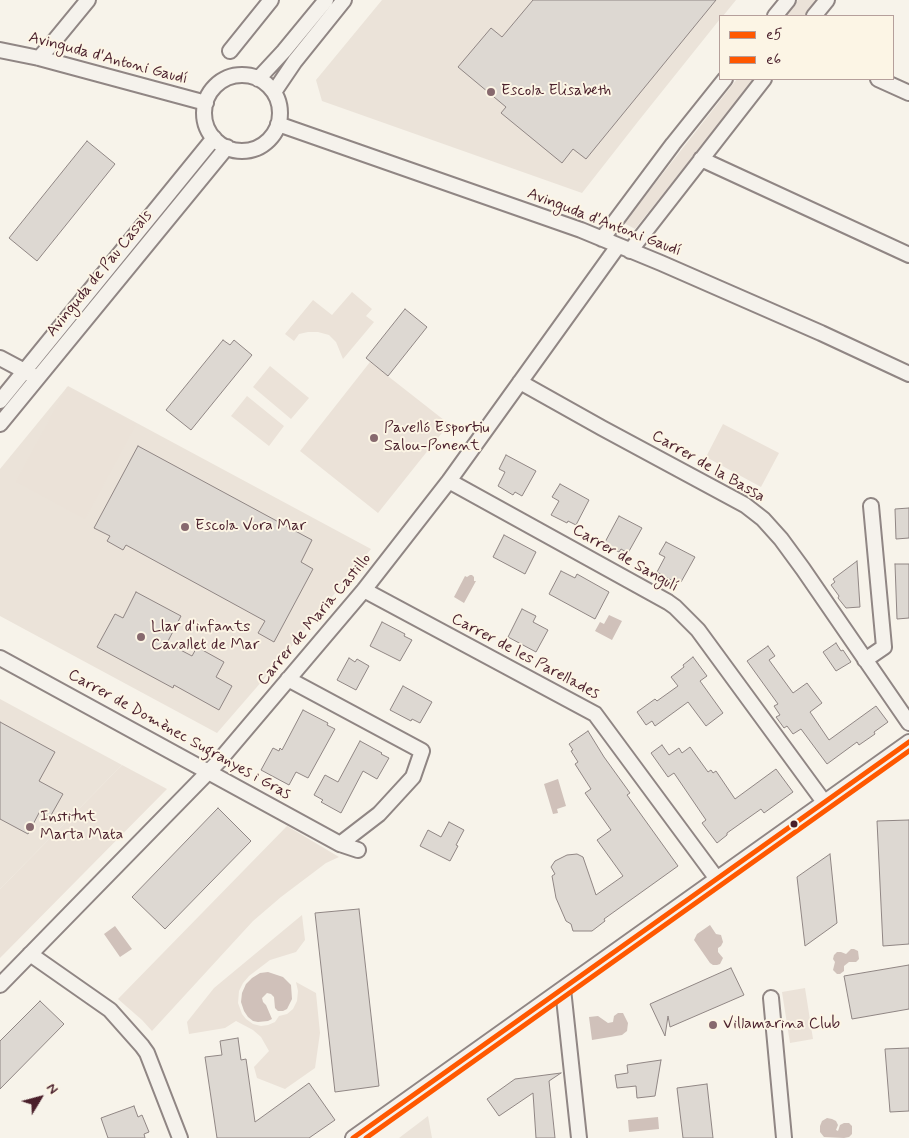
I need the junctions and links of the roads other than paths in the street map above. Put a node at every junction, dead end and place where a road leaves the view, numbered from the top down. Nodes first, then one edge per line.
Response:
1 (88, 0) edge
2 (271, 0) edge
3 (326, 0) edge
4 (344, 0) edge
5 (788, 0) edge
6 (827, 0) edge
7 (776, 15) edge
8 (815, 15) edge
9 (0, 50) edge
10 (230, 51) dead end
11 (39, 58) junction
12 (258, 79) junction
13 (724, 80) edge
14 (763, 80) edge
15 (880, 80) edge
16 (274, 92) junction
17 (909, 93) edge
18 (206, 103) junction
19 (278, 124) junction
20 (214, 138) junction
21 (227, 147) junction
22 (701, 158) junction
23 (602, 239) junction
24 (624, 248) junction
25 (909, 255) edge
26 (0, 358) edge
27 (24, 371) junction
28 (909, 374) edge
29 (37, 378) junction
30 (520, 382) junction
31 (0, 401) edge
32 (0, 424) edge
33 (449, 481) junction
34 (871, 506) dead end
35 (364, 590) junction
36 (0, 658) edge
37 (865, 660) junction
38 (288, 679) junction
39 (909, 723) edge
40 (909, 742) edge
41 (208, 771) junction
42 (824, 802) junction
43 (340, 844) junction
44 (358, 850) dead end
45 (717, 879) junction
46 (30, 954) junction
47 (0, 985) edge
48 (563, 989) junction
49 (771, 998) dead end
50 (180, 1138) edge
51 (353, 1138) edge
52 (579, 1138) edge
53 (784, 1138) edge

1 - 11 street
2 - 10 street
3 - 12 street
4 - 16 street
5 - 7 street
6 - 8 street
9 - 11 street, Avinguda d'Antoni Gaudí
11 - 18 street, Avinguda d'Antoni Gaudí
12 - 16 street
12 - 18 street
13 - 23 street
14 - 22 street, Carrer de Maria Castillo
15 - 17 street
16 - 19 street
18 - 20 street
19 - 21 street
19 - 23 street, Avinguda d'Antoni Gaudí
20 - 21 street
20 - 27 street, Avinguda de Pau Casals
21 - 29 street, Avinguda de Pau Casals
22 - 24 street, Carrer de Maria Castillo
22 - 25 street
23 - 24 street, Avinguda d'Antoni Gaudí
24 - 28 street, Avinguda d'Antoni Gaudí
24 - 30 street, Carrer de Maria Castillo
26 - 27 street
27 - 29 street
27 - 31 street, Avinguda de Pau Casals
29 - 32 street, Avinguda de Pau Casals
30 - 33 street, Carrer de Maria Castillo
30 - 37 street, Carrer de la Bassa
33 - 35 street, Carrer de Maria Castillo
33 - 42 street, Carrer de Sangulí
34 - 37 street
35 - 38 street, Carrer de Maria Castillo
35 - 45 street, Carrer de les Parellades
36 - 41 street, Carrer de Domènec Sugranyes i Gras
37 - 39 street, Carrer de la Bassa
38 - 41 street, Carrer de Maria Castillo
38 - 43 street
40 - 42 street
41 - 43 street, Carrer de Domènec Sugranyes i Gras
41 - 46 street, Carrer de Maria Castillo
42 - 45 street
43 - 44 street, Carrer de Domènec Sugranyes i Gras
45 - 48 street
46 - 47 street, Carrer de Maria Castillo
46 - 50 street
48 - 51 street
48 - 52 street
49 - 53 street

